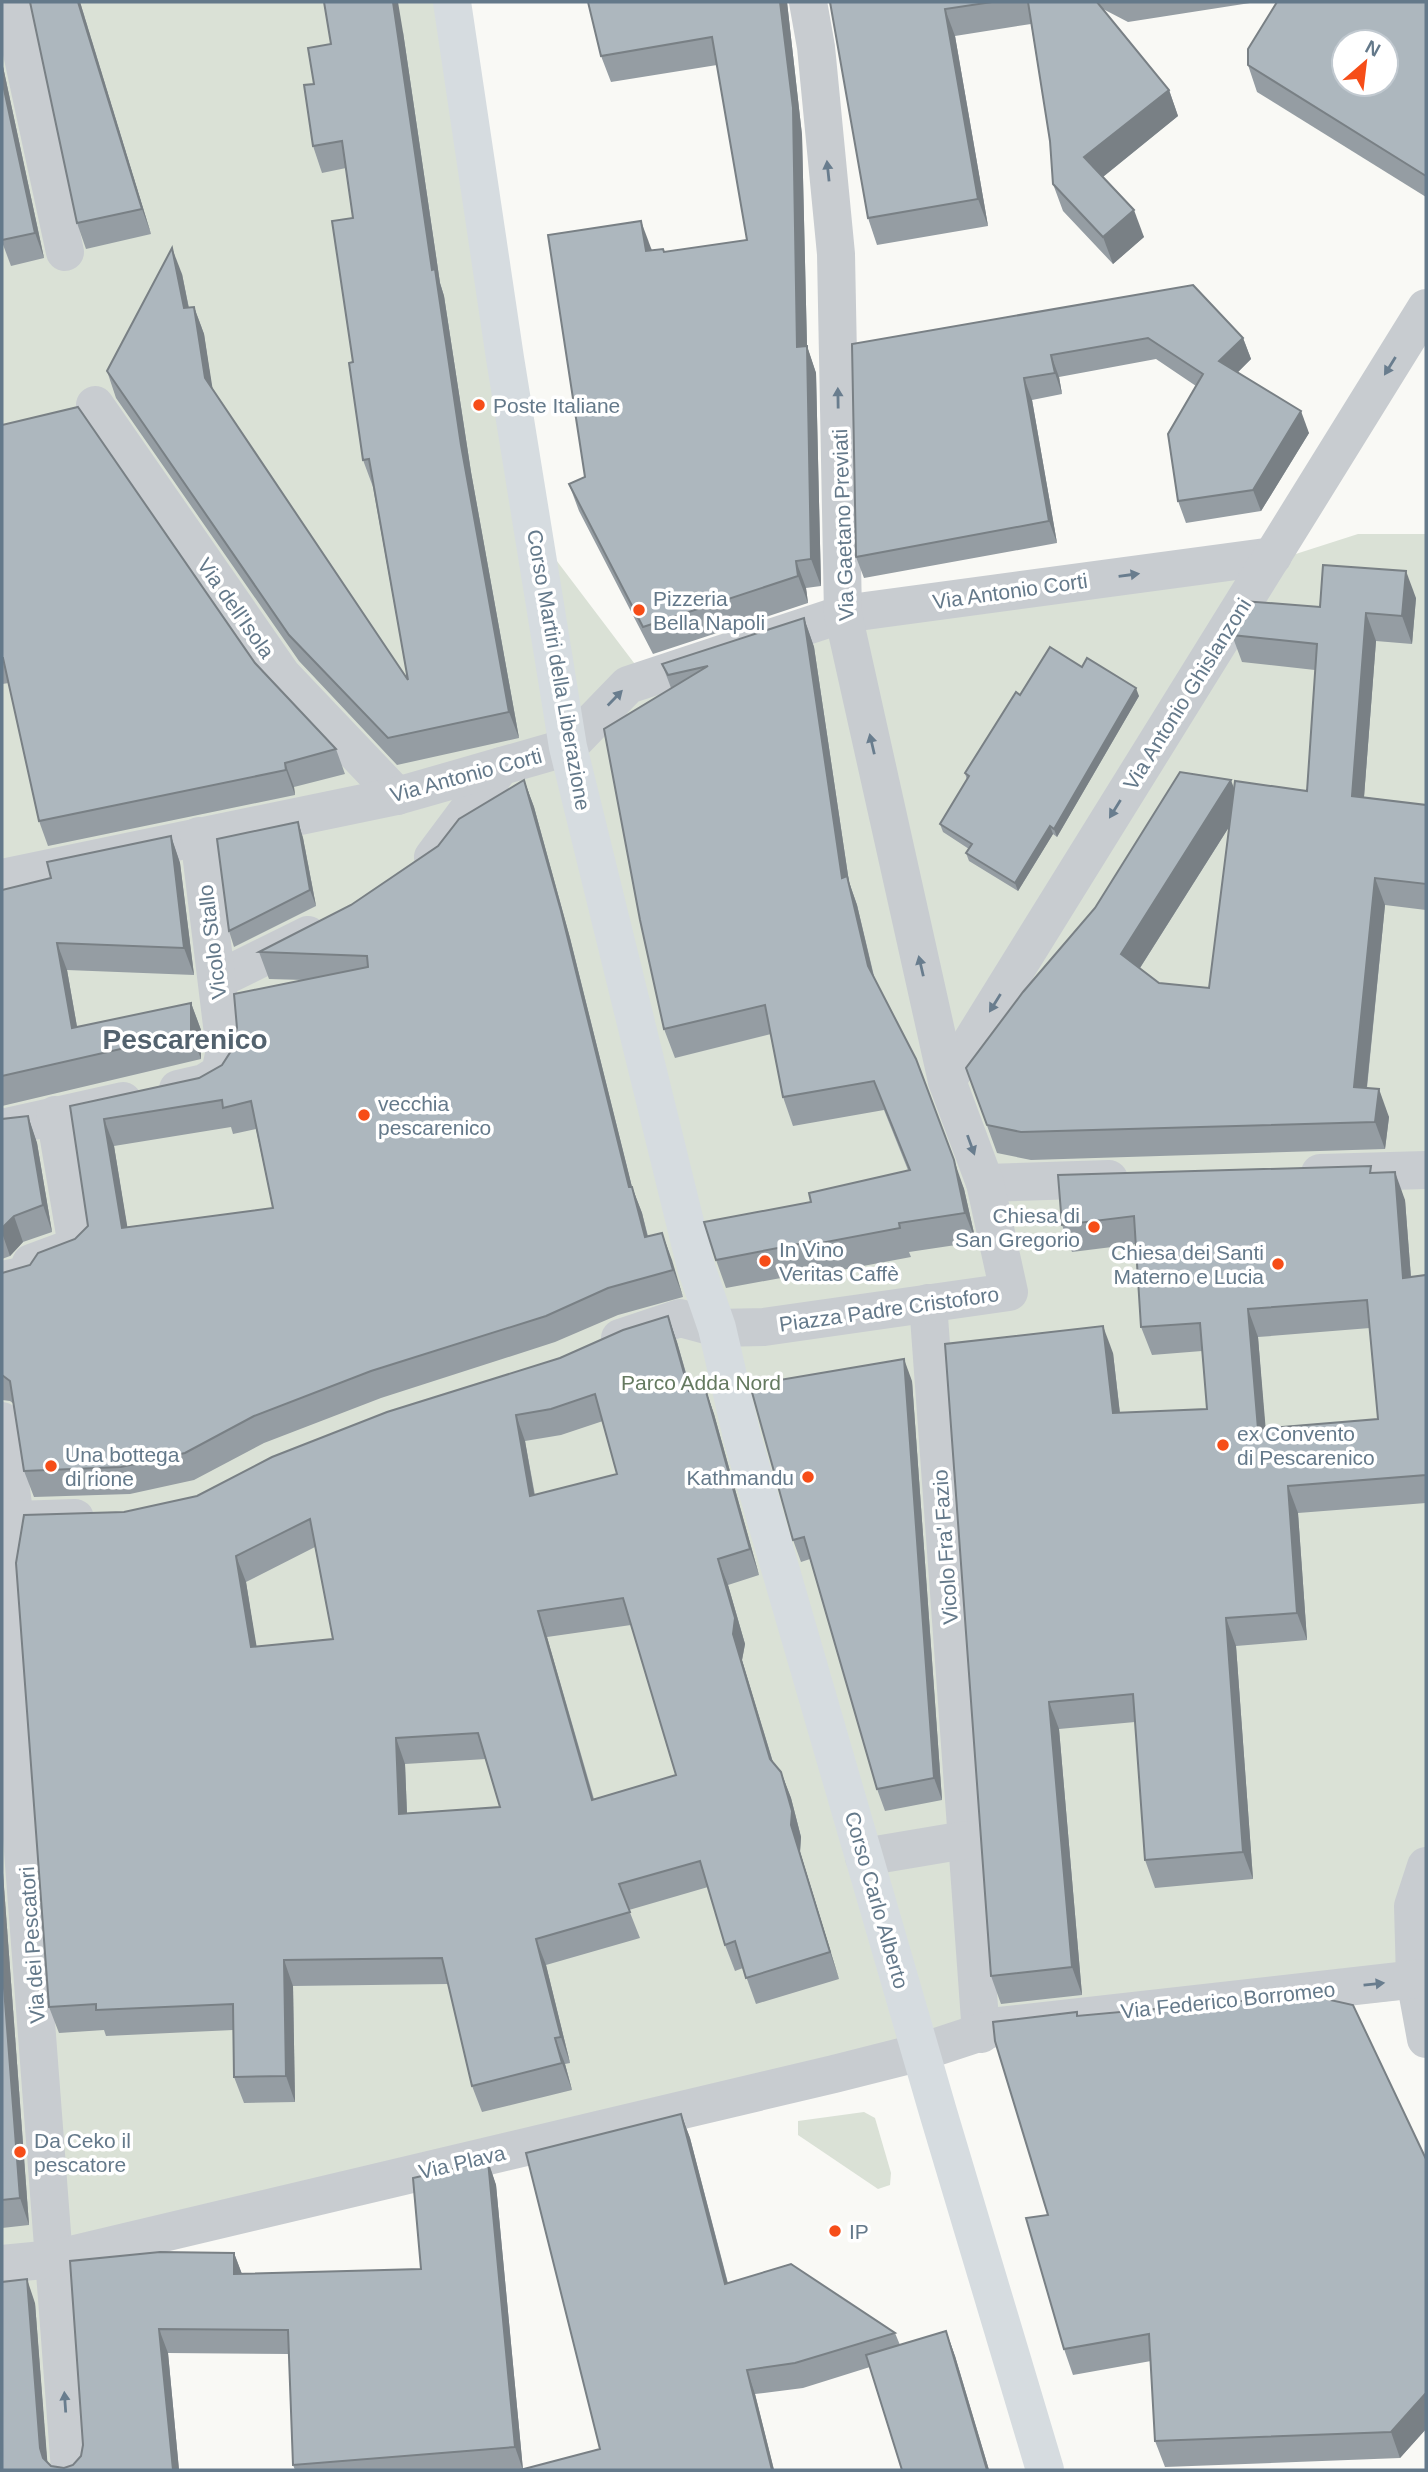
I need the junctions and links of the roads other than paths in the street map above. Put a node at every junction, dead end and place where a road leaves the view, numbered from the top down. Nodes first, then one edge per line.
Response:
1 (11, 2) edge
2 (452, 2) edge
3 (808, 2) edge
4 (65, 252) dead end
5 (1426, 308) edge
6 (94, 405) dead end
7 (1273, 556) junction
8 (843, 614) junction
9 (568, 747) junction
10 (501, 766) junction
11 (397, 796) junction
12 (199, 836) junction
13 (403, 877) edge
14 (2, 878) edge
15 (337, 920) edge
16 (217, 980) junction
17 (947, 1081) junction
18 (55, 1115) junction
19 (2, 1128) edge
20 (1426, 1170) edge
21 (1288, 1174) edge
22 (1150, 1178) edge
23 (985, 1183) junction
24 (2, 1280) edge
25 (928, 1303) junction
26 (717, 1328) junction
27 (588, 1352) edge
28 (2, 1421) edge
29 (106, 1517) edge
30 (8, 1518) edge
31 (965, 1840) junction
32 (864, 1857) junction
33 (1426, 1866) edge
34 (1420, 1979) edge
35 (981, 2034) junction
36 (1426, 2039) edge
37 (921, 2052) junction
38 (54, 2259) junction
39 (2, 2263) edge
40 (70, 2470) edge
41 (1045, 2470) edge

1 - 4 street
2 - 9 main road, Corso Martiri della Liberazione
8 -> 3 street, Via Gaetano Previati
5 -> 7 street, Via Antonio Ghislanzoni
6 - 11 street, Via dell'Isola
8 -> 7 street, Via Antonio Corti
7 -> 17 street, Via Antonio Ghislanzoni
9 -> 8 street, Via Antonio Corti
17 -> 8 street, Via Gaetano Previati
9 - 10 street, Via Antonio Corti
9 - 26 main road, Corso Martiri della Liberazione
10 - 11 street, Via Antonio Corti
10 - 13 street
11 - 12 street, Via Antonio Corti
12 - 14 street, Via Antonio Corti
12 - 16 street, Vicolo Stallo
15 - 16 street
16 - 18 street, Vicolo Stallo
17 -> 23 street, Piazza Padre Cristoforo
18 - 19 street, Vicolo Stallo
18 - 24 street
20 - 21 street
22 - 23 street
23 - 25 street, Piazza Padre Cristoforo
25 - 26 street, Piazza Padre Cristoforo
25 - 31 street, Vicolo Fra' Fazio
26 - 27 street, Piazza Padre Cristoforo
26 - 32 main road, Corso Carlo Alberto
28 - 30 street, Via dei Pescatori
29 - 30 street
30 - 38 street, Via dei Pescatori
31 - 32 street
31 - 35 street, Vicolo Fra' Fazio
32 - 37 main road, Corso Carlo Alberto
33 - 34 street
35 -> 34 street, Via Federico Borromeo
34 - 36 street
35 - 37 street, Via Federico Borromeo
37 - 38 street, Via Plava
37 - 41 main road, Corso Carlo Alberto
38 - 39 street, Via Plava
40 -> 38 street, Via dei Pescatori

